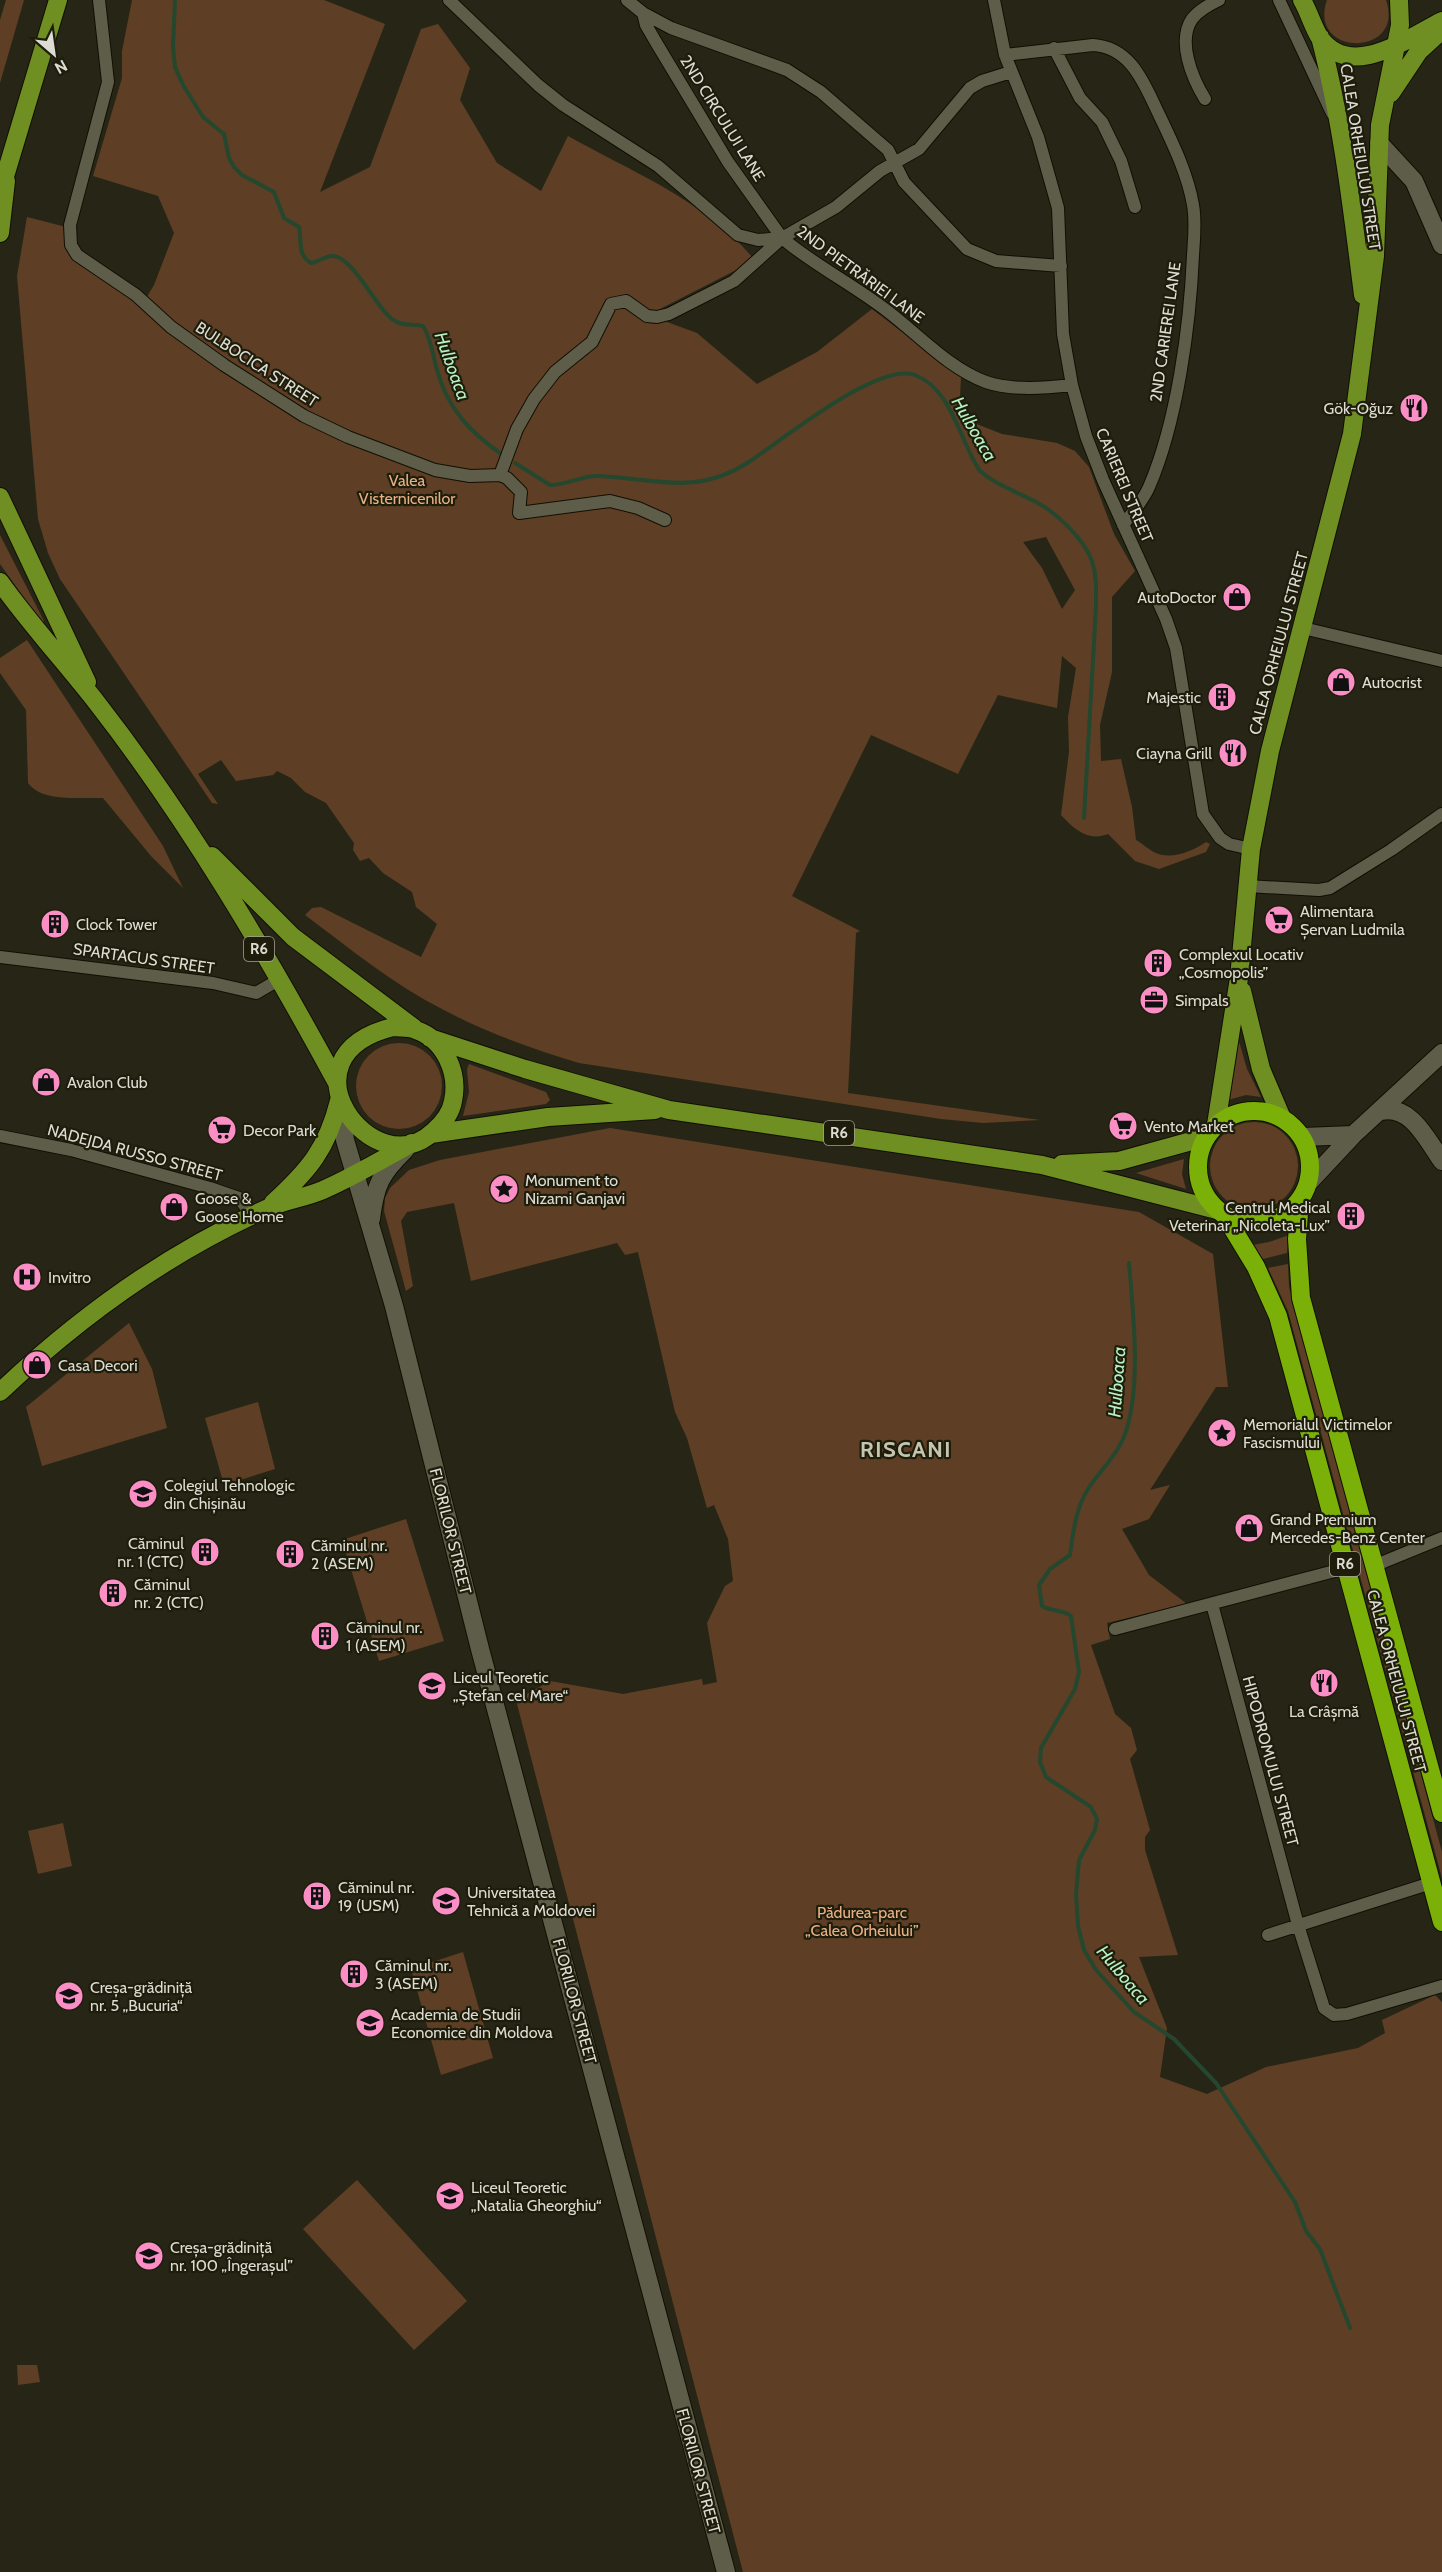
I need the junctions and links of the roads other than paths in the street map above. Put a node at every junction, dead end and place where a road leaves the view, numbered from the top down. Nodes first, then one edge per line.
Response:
1 (58, 0) edge
2 (99, 0) edge
3 (449, 0) edge
4 (627, 0) edge
5 (994, 0) edge
6 (1219, 0) edge
7 (1279, 0) edge
8 (1302, 0) edge
9 (1315, 0) edge
10 (1400, 0) edge
11 (643, 13) junction
12 (1312, 18) junction
13 (1442, 21) edge
14 (1442, 30) edge
15 (1320, 37) junction
16 (1394, 45) junction
17 (1054, 48) junction
18 (1005, 55) junction
19 (1011, 72) junction
20 (1205, 99) dead end
21 (1384, 105) junction
22 (1339, 126) junction
23 (1379, 143) junction
24 (894, 163) junction
25 (3, 186) edge
26 (1135, 207) dead end
27 (0, 233) edge
28 (782, 238) junction
29 (1442, 245) edge
30 (1061, 266) junction
31 (1366, 319) junction
32 (1072, 385) junction
33 (500, 475) junction
34 (0, 497) edge
35 (665, 520) dead end
36 (1123, 525) junction
37 (0, 582) edge
38 (1303, 628) junction
39 (1442, 662) edge
40 (97, 702) junction
41 (1442, 814) edge
42 (191, 835) junction
43 (1251, 849) junction
44 (1247, 886) junction
45 (0, 957) edge
46 (280, 978) junction
47 (1239, 978) junction
48 (423, 1034) junction
49 (1441, 1057) edge
50 (337, 1083) junction
51 (339, 1101) junction
52 (669, 1110) junction
53 (1381, 1111) junction
54 (1281, 1116) junction
55 (1211, 1131) junction
56 (431, 1134) junction
57 (1353, 1135) junction
58 (0, 1136) edge
59 (1303, 1137) junction
60 (412, 1143) junction
61 (1442, 1161) edge
62 (1042, 1165) junction
63 (354, 1174) junction
64 (1310, 1181) junction
65 (322, 1190) junction
66 (1300, 1201) junction
67 (260, 1212) junction
68 (1221, 1213) junction
69 (371, 1221) junction
70 (0, 1392) edge
71 (1442, 1538) edge
72 (1376, 1564) junction
73 (1346, 1568) junction
74 (1212, 1604) junction
75 (1115, 1629) dead end
76 (1442, 1813) edge
77 (1431, 1883) junction
78 (1442, 1922) edge
79 (1298, 1925) junction
80 (1268, 1935) dead end
81 (1442, 1986) edge
82 (726, 2572) edge

1 - 25 main road
2 - 33 street, BULBOCICA STREET
3 - 28 street, 2ND PIETRĂRIEI LANE
4 - 11 street
5 - 18 street, CARIEREI STREET
6 - 20 street
7 - 22 street
8 - 12 main road, CALEA ORHEIULUI STREET
9 - 12 main road
10 - 16 main road, CALEA ORHEIULUI STREET
11 - 24 street
11 - 28 street, 2ND CIRCULUI LANE
12 - 15 main road, CALEA ORHEIULUI STREET
13 - 16 main road
14 - 21 main road
15 - 16 main road
15 - 22 main road, CALEA ORHEIULUI STREET
16 - 21 main road, CALEA ORHEIULUI STREET
17 - 18 street, 2ND CARIEREI LANE
17 - 26 street
17 - 36 street, 2ND CARIEREI LANE
18 - 19 street, CARIEREI STREET
19 - 24 street
19 - 30 street, CARIEREI STREET
21 - 23 main road, CALEA ORHEIULUI STREET
22 - 31 main road, CALEA ORHEIULUI STREET
23 - 29 main road
23 - 31 main road, CALEA ORHEIULUI STREET
24 - 28 street
24 - 30 street
25 - 27 main road
28 - 32 street, 2ND PIETRĂRIEI LANE
28 - 33 street
30 - 32 street, CARIEREI STREET
31 - 38 main road, CALEA ORHEIULUI STREET
32 - 36 street, CARIEREI STREET
33 - 35 street
34 - 40 main road, R6
36 - 43 street, CARIEREI STREET
37 - 40 main road, R6
38 - 39 street
38 - 43 main road, CALEA ORHEIULUI STREET
40 - 42 main road, R6
41 - 44 street
42 - 46 main road, R6
42 - 48 main road
43 - 44 main road, CALEA ORHEIULUI STREET
44 - 47 main road, CALEA ORHEIULUI STREET
45 - 46 street, SPARTACUS STREET
46 - 50 main road, R6
47 - 54 main road, CALEA ORHEIULUI STREET
47 - 55 main road, CALEA ORHEIULUI STREET
48 - 50 main road, R6
48 - 52 main road, R6
48 - 56 main road, R6
49 - 53 main road
50 - 51 main road, R6
51 - 60 main road
51 - 63 main road, FLORILOR STREET
51 - 67 main road
52 - 56 main road, R6
52 - 62 main road, R6
53 - 57 main road
53 - 61 main road
54 - 55 highway, R6
54 - 59 highway
55 - 62 main road, R6
55 - 68 highway, R6
56 - 60 main road, R6
57 - 59 main road
57 - 64 main road
58 - 67 street, NADEJDA RUSSO STREET
59 - 64 highway, R6
60 - 63 main road
60 - 69 main road, FLORILOR STREET
62 - 68 main road, R6
63 - 65 main road
63 - 69 main road, FLORILOR STREET
64 - 66 highway, R6
65 - 67 main road
65 - 69 main road, FLORILOR STREET
66 - 68 highway, R6
66 - 72 highway, CALEA ORHEIULUI STREET / R6
67 - 70 main road
68 - 73 highway, CALEA ORHEIULUI STREET / R6
69 - 82 main road, FLORILOR STREET
71 - 72 street
72 - 76 highway, CALEA ORHEIULUI STREET / R6
73 - 74 street
73 - 77 highway, CALEA ORHEIULUI STREET / R6
74 - 75 street
74 - 79 street, HIPODROMULUI STREET
77 - 78 highway, CALEA ORHEIULUI STREET / R6
77 - 79 street
79 - 80 street
79 - 81 street, HIPODROMULUI STREET

